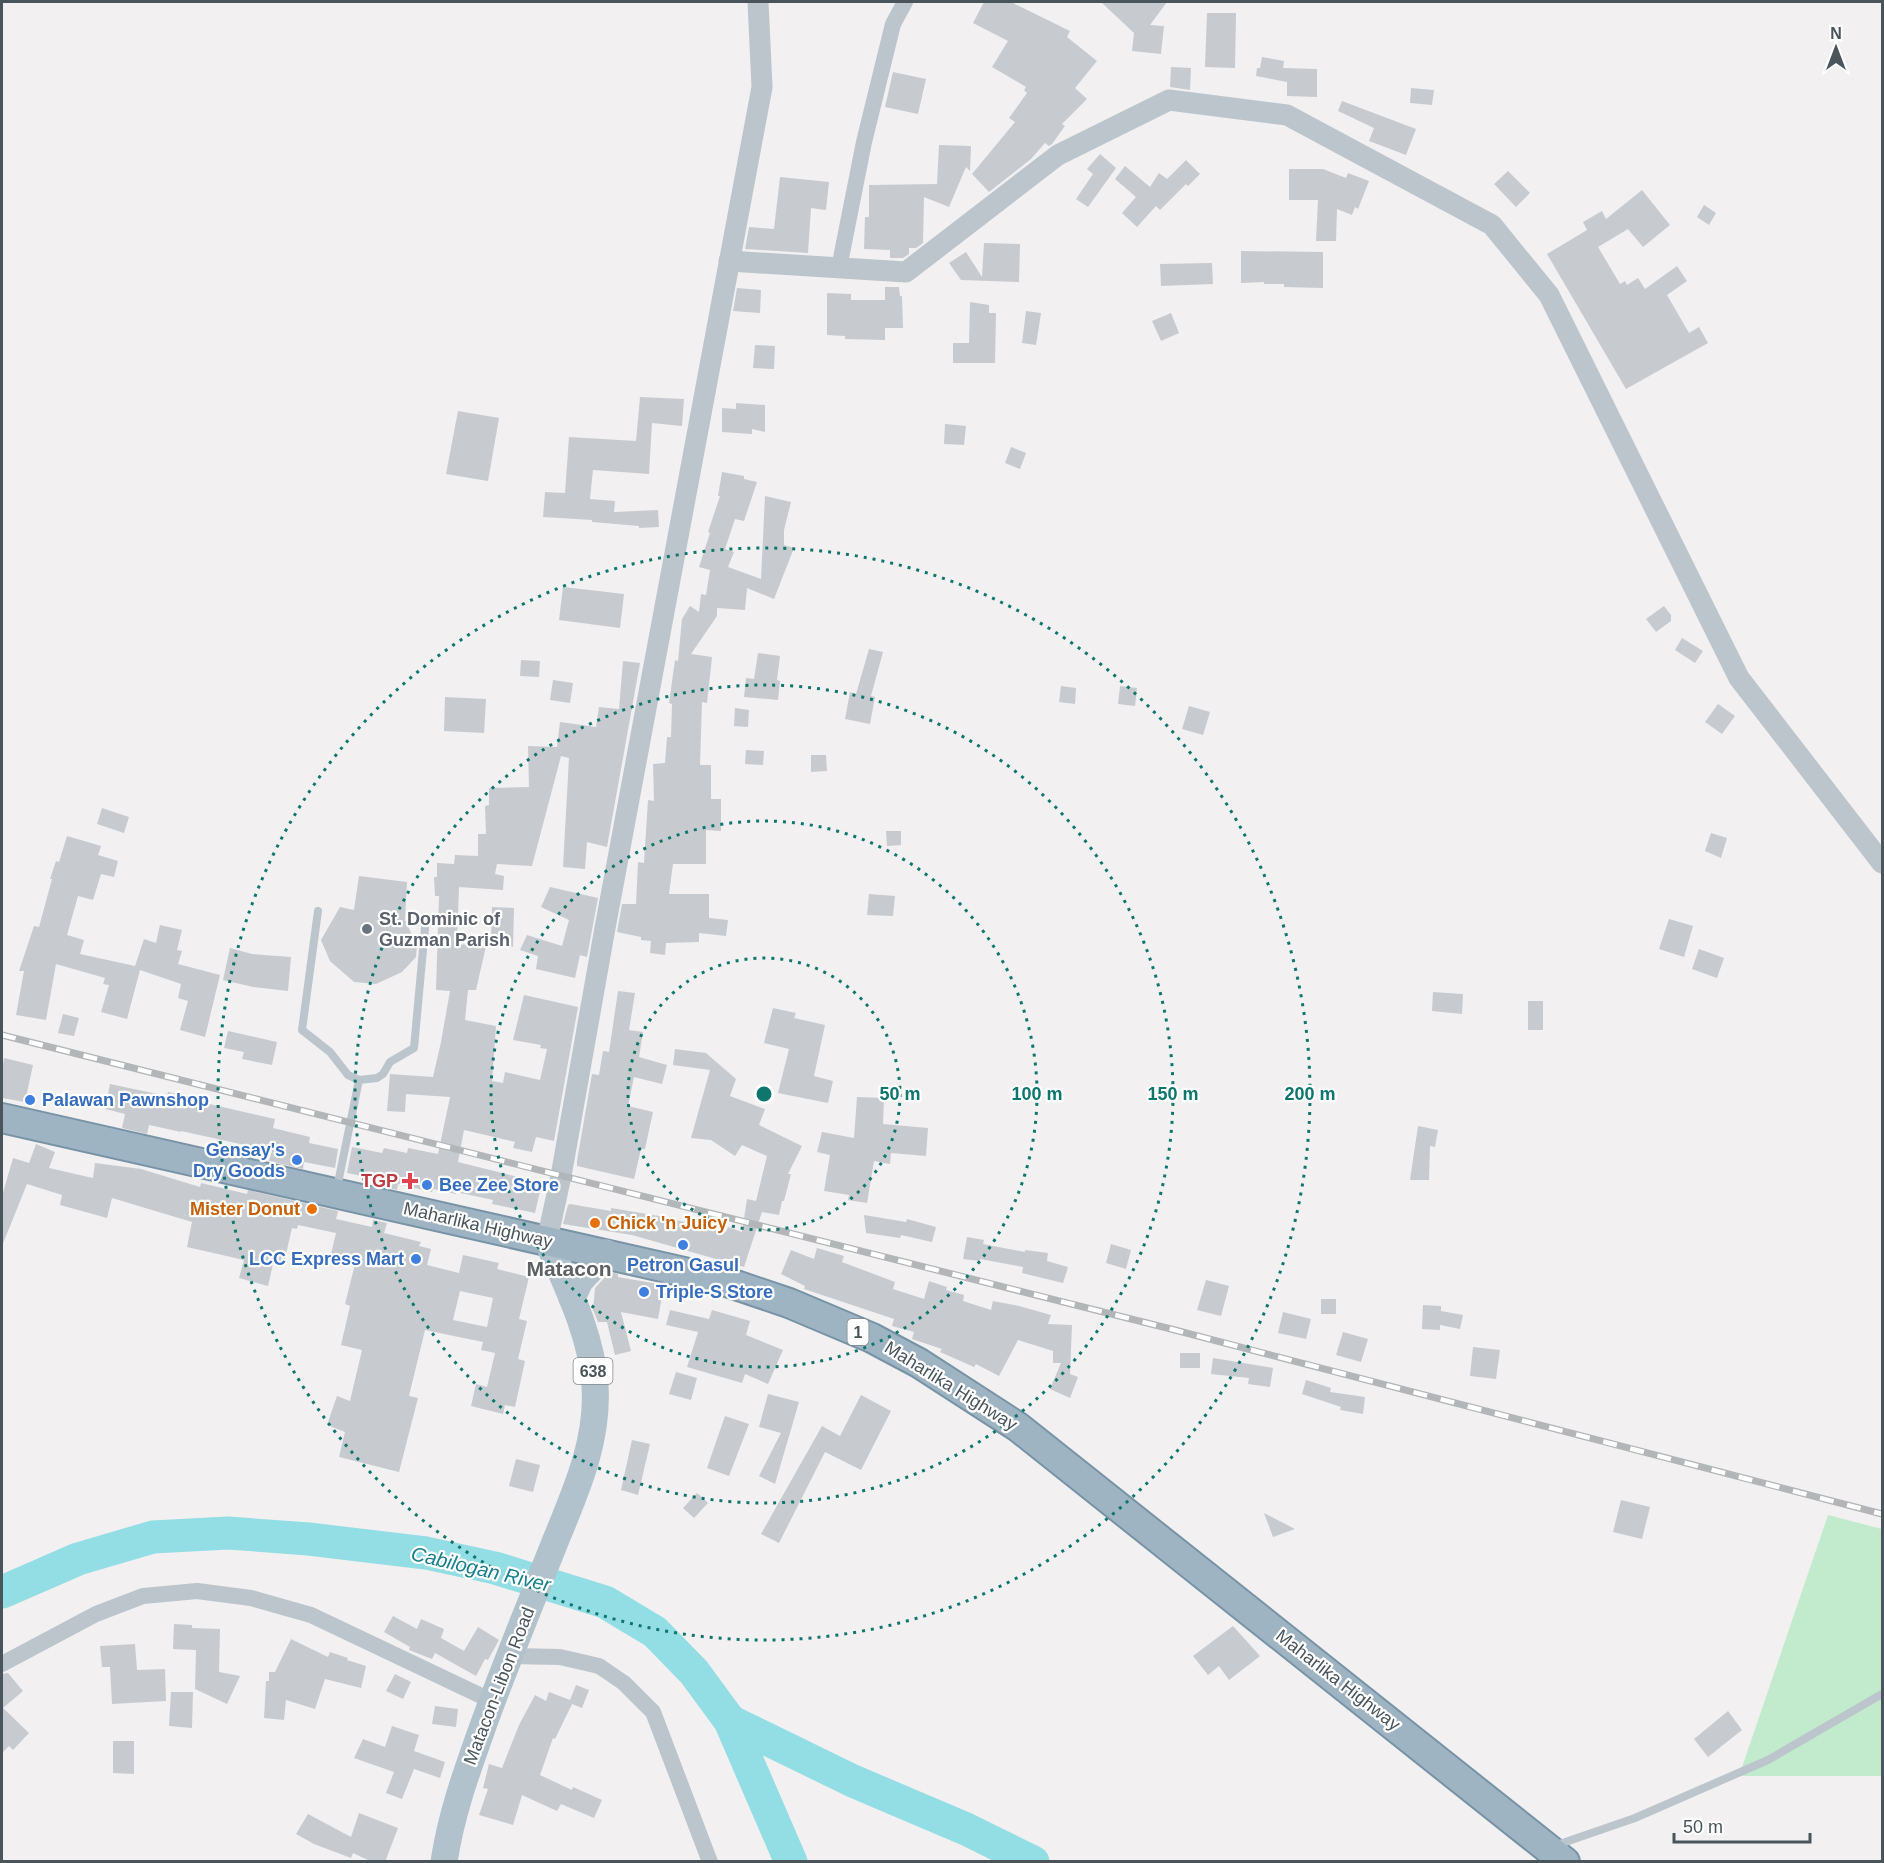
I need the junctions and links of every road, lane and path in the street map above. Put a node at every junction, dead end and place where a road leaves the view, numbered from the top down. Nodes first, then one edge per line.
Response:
1 (758, 2) edge
2 (905, 2) edge
3 (729, 261) junction
4 (839, 268) junction
5 (1882, 863) edge
6 (318, 911) dead end
7 (425, 928) dead end
8 (359, 1080) junction
9 (2, 1118) edge
10 (336, 1193) junction
11 (547, 1240) junction
12 (606, 1253) junction
13 (572, 1298) junction
14 (514, 1645) junction
15 (2, 1664) edge
16 (1882, 1694) edge
17 (492, 1701) junction
18 (1556, 1855) edge
19 (444, 1862) edge
20 (710, 1862) edge

1 - 3 street
2 - 4 street
3 - 4 street
3 - 11 street
4 - 5 street
6 - 8 lane
7 - 8 lane
8 - 10 lane
9 - 10 highway, Maharlika Highway / 1
10 - 11 highway, Maharlika Highway / 1
11 - 12 highway, Maharlika Highway / 1
11 - 13 main road, Matacon-Libon Road / 638
12 - 13 main road
12 - 18 highway, Maharlika Highway / 1
13 - 14 main road, Matacon-Libon Road / 638
14 - 17 main road, Matacon-Libon Road / 638
14 - 20 street
15 - 17 street
16 - 18 lane
17 - 19 main road, Matacon-Libon Road / 638

